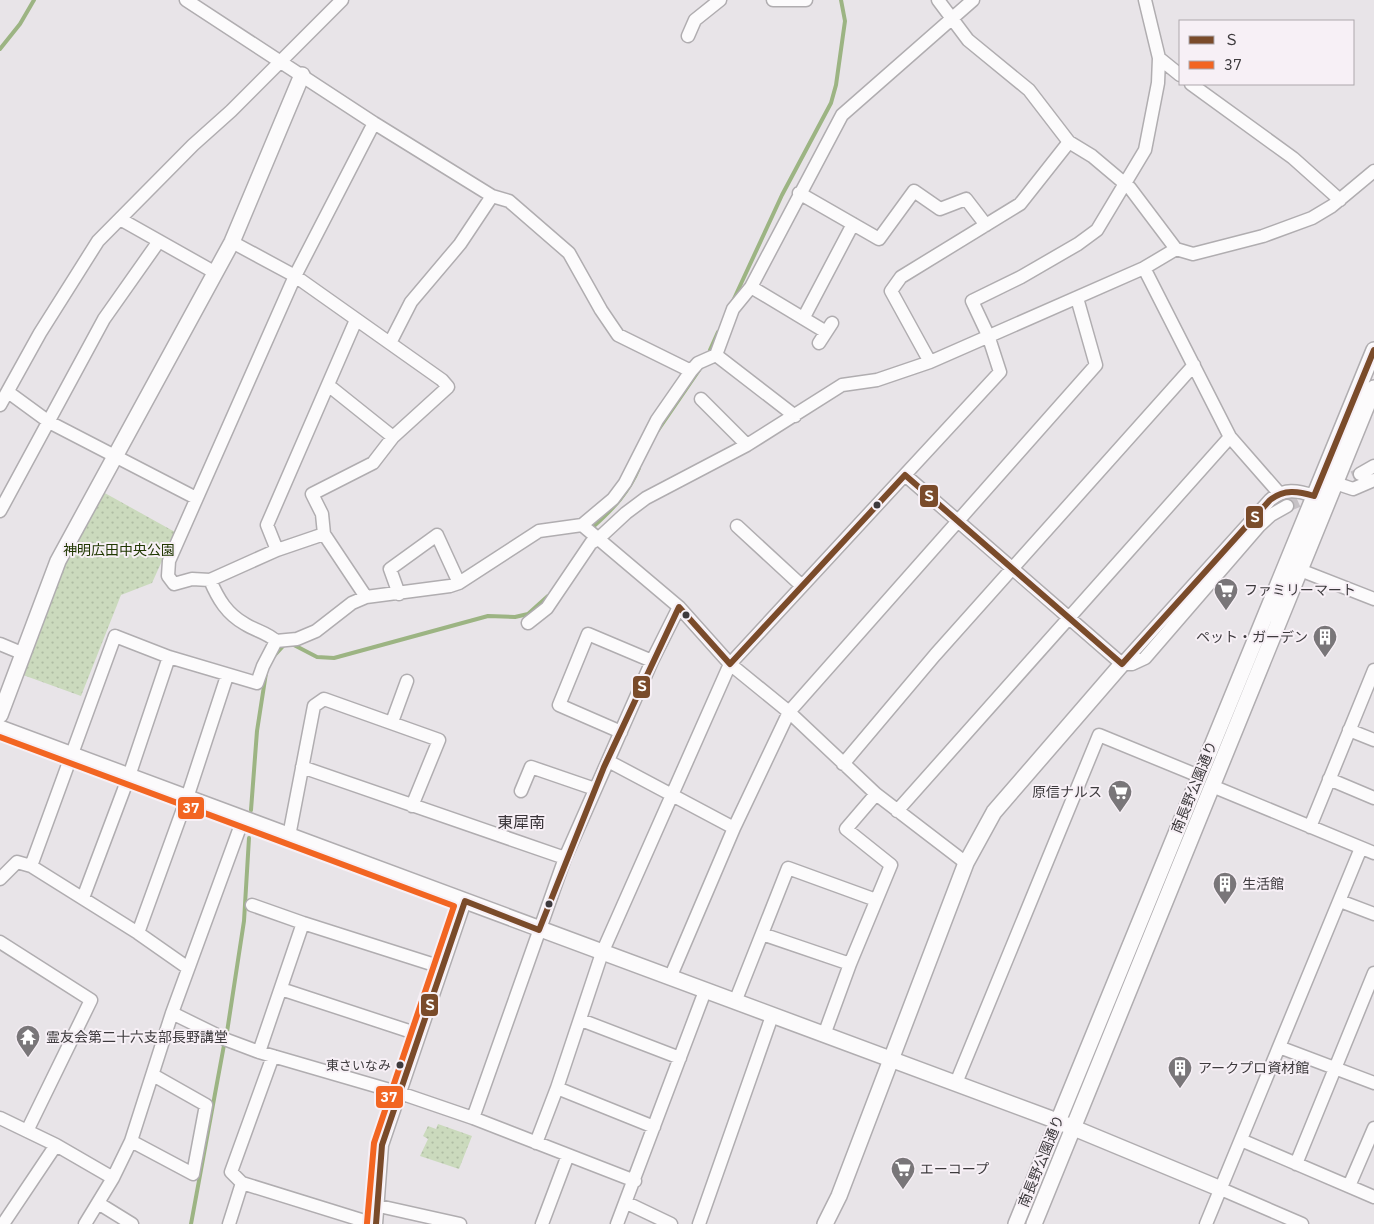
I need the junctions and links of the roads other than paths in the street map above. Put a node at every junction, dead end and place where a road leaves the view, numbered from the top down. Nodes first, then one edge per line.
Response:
1 (186, 0) edge
2 (342, 0) edge
3 (720, 0) edge
4 (773, 0) edge
5 (806, 0) edge
6 (938, 0) edge
7 (974, 0) edge
8 (1145, 0) edge
9 (953, 18) junction
10 (688, 36) dead end
11 (1159, 58) junction
12 (280, 61) junction
13 (1179, 74) edge
14 (302, 75) junction
15 (1192, 85) edge
16 (374, 123) junction
17 (1069, 142) junction
18 (1374, 171) edge
19 (1125, 184) junction
20 (799, 193) junction
21 (492, 196) junction
22 (1340, 200) junction
23 (120, 219) junction
24 (853, 224) junction
25 (986, 225) junction
26 (160, 241) junction
27 (232, 242) junction
28 (1176, 249) junction
29 (1144, 268) junction
30 (214, 272) junction
31 (295, 276) junction
32 (751, 287) junction
33 (1077, 298) junction
34 (804, 317) junction
35 (356, 320) junction
36 (988, 335) junction
37 (390, 343) junction
38 (819, 343) dead end
39 (1374, 350) edge
40 (716, 355) junction
41 (930, 362) junction
42 (1194, 365) junction
43 (690, 371) junction
44 (328, 385) junction
45 (1374, 388) edge
46 (8, 392) junction
47 (701, 399) dead end
48 (0, 405) edge
49 (794, 416) junction
50 (49, 422) junction
51 (393, 437) junction
52 (1230, 437) junction
53 (747, 445) junction
54 (115, 456) junction
55 (1374, 466) edge
56 (1360, 474) tunnel mouth
57 (905, 475) junction
58 (1374, 480) edge
59 (1335, 483) junction
60 (1279, 493) junction
61 (1314, 496) junction
62 (196, 498) junction
63 (1287, 506) tunnel mouth
64 (0, 511) edge
65 (959, 521) junction
66 (582, 525) junction
67 (737, 526) dead end
68 (324, 534) junction
69 (598, 539) junction
70 (277, 550) junction
71 (1014, 569) junction
72 (1300, 570) junction
73 (210, 580) junction
74 (459, 583) junction
75 (802, 586) junction
76 (399, 594) junction
77 (366, 597) junction
78 (1374, 599) edge
79 (679, 608) junction
80 (1069, 617) junction
81 (528, 623) dead end
82 (276, 641) junction
83 (0, 644) edge
84 (24, 654) junction
85 (169, 657) junction
86 (652, 661) junction
87 (730, 664) junction
88 (1122, 664) junction
89 (227, 676) junction
90 (1373, 678) edge
91 (407, 681) dead end
92 (788, 712) junction
93 (0, 715) edge
94 (392, 722) junction
95 (0, 728) edge
96 (1349, 730) junction
97 (621, 732) junction
98 (1374, 740) edge
99 (72, 756) junction
100 (608, 761) junction
101 (843, 764) junction
102 (302, 767) junction
103 (129, 776) junction
104 (1199, 776) junction
105 (1329, 779) junction
106 (1212, 786) junction
107 (595, 790) junction
108 (521, 791) dead end
109 (671, 793) junction
110 (876, 794) junction
111 (187, 798) junction
112 (1374, 798) edge
113 (412, 806) junction
114 (897, 811) junction
115 (243, 820) junction
116 (1310, 827) junction
117 (734, 828) junction
118 (289, 836) junction
119 (1360, 848) junction
120 (1374, 853) edge
121 (565, 858) junction
122 (966, 863) junction
123 (31, 866) junction
124 (0, 879) edge
125 (83, 898) junction
126 (876, 900) junction
127 (465, 901) junction
128 (1340, 901) junction
129 (252, 905) dead end
130 (1374, 914) edge
131 (302, 923) junction
132 (539, 930) junction
133 (138, 933) junction
134 (762, 934) junction
135 (0, 942) edge
136 (602, 953) junction
137 (850, 964) junction
138 (441, 967) junction
139 (188, 968) junction
140 (1374, 973) edge
141 (670, 978) junction
142 (281, 989) junction
143 (705, 991) junction
144 (735, 1002) junction
145 (172, 1013) junction
146 (772, 1016) junction
147 (580, 1020) junction
148 (418, 1034) junction
149 (824, 1035) junction
150 (1279, 1046) junction
151 (259, 1052) junction
152 (273, 1056) junction
153 (680, 1058) junction
154 (891, 1059) junction
155 (1334, 1068) junction
156 (153, 1075) junction
157 (1374, 1083) edge
158 (956, 1084) junction
159 (557, 1088) junction
160 (400, 1093) junction
161 (0, 1118) edge
162 (473, 1118) junction
163 (1057, 1121) junction
164 (654, 1127) junction
165 (1073, 1128) junction
166 (27, 1130) junction
167 (1372, 1136) edge
168 (1241, 1140) junction
169 (131, 1141) junction
170 (536, 1143) junction
171 (56, 1145) junction
172 (568, 1155) junction
173 (1296, 1164) junction
174 (113, 1178) junction
175 (634, 1181) junction
176 (242, 1183) junction
177 (1349, 1186) junction
178 (1221, 1189) junction
179 (1374, 1198) edge
180 (98, 1203) junction
181 (627, 1203) junction
182 (379, 1206) junction
183 (3, 1224) edge
184 (85, 1224) edge
185 (132, 1224) edge
186 (229, 1224) edge
187 (375, 1224) edge
188 (460, 1224) edge
189 (542, 1224) edge
190 (617, 1224) edge
191 (670, 1224) edge
192 (700, 1224) edge
193 (825, 1224) edge
194 (1016, 1224) edge
195 (1034, 1224) edge
196 (1206, 1224) edge
197 (1302, 1224) edge

1 - 12 street
2 - 12 street
3 - 10 street
4 - 5 street
6 - 9 street
7 - 9 street
8 - 11 street
9 - 17 street
9 - 20 street
11 - 13 street
11 - 19 street
12 - 14 street
12 - 23 street
14 - 16 street
14 - 27 street
15 - 22 street
16 - 21 street
16 - 31 street
17 - 19 street
17 - 25 street
18 - 22 street
19 - 28 street
19 - 36 street
20 - 24 street
20 - 32 street
21 - 37 street
21 - 43 street
22 - 28 street
23 - 26 street
23 - 46 street
24 - 25 street
24 - 34 street
25 - 41 street
26 - 30 street
26 - 50 street
27 - 30 street
27 - 31 street
28 - 29 street
29 - 33 street
29 - 42 street
30 - 54 street
31 - 35 street
31 - 62 street
32 - 34 street
32 - 40 street
33 - 36 street
33 - 65 street
34 - 38 street
35 - 37 street
35 - 44 street
36 - 41 street
36 - 57 street
37 - 51 street
39 - 61 street, 南長野公園通り
40 - 43 street
40 - 49 street
41 - 49 street
42 - 52 street
42 - 71 street
43 - 66 street
44 - 51 street
44 - 70 street
45 - 59 street, 南長野公園通り
46 - 48 street
46 - 50 street
47 - 53 street
49 - 53 street
50 - 54 street
50 - 64 street
51 - 68 street
52 - 60 street
52 - 80 street
53 - 69 street
54 - 62 street
54 - 84 street
55 - 56 street
57 - 65 street
57 - 75 street
58 - 59 street
59 - 72 street, 南長野公園通り
60 - 61 street
60 - 88 street
61 - 104 street, 南長野公園通り
62 - 73 street
63 - 88 street
65 - 71 street
65 - 92 street
66 - 69 street
66 - 74 street
67 - 75 street
68 - 70 street
68 - 77 street
69 - 79 street
69 - 81 street
70 - 73 street
71 - 80 street
71 - 101 street
72 - 78 street
72 - 106 street, 南長野公園通り
73 - 82 street
74 - 76 street
74 - 76 street
75 - 87 street
76 - 77 street
77 - 82 street
79 - 86 street
79 - 87 street
80 - 88 street
80 - 114 street
82 - 89 street
83 - 84 street
84 - 93 street
85 - 89 street
85 - 99 street
85 - 103 street
86 - 97 street
86 - 97 street
87 - 92 street
87 - 109 street
88 - 122 street
89 - 111 street
90 - 96 street
91 - 94 street
92 - 101 street
92 - 117 street
94 - 102 street
94 - 113 street
95 - 99 street
96 - 98 street
96 - 105 street
97 - 100 street
99 - 103 street
99 - 123 street
100 - 107 street
100 - 109 street
101 - 110 street
102 - 113 street
102 - 118 street
103 - 111 street
103 - 125 street
104 - 158 street
104 - 163 street, 南長野公園通り
105 - 112 street
105 - 116 street
106 - 116 street
106 - 165 street, 南長野公園通り
107 - 108 street
107 - 121 street
109 - 117 street
109 - 136 street
110 - 114 street
110 - 126 street
111 - 115 street
111 - 133 street
113 - 121 street
114 - 122 street
115 - 118 street
115 - 139 street
116 - 119 street
117 - 141 street
118 - 127 street
119 - 120 street
119 - 128 street
121 - 132 street
122 - 154 street
123 - 124 street
123 - 125 street
125 - 133 street
126 - 134 street
126 - 137 street
127 - 132 street
127 - 138 street
128 - 130 street
128 - 150 street
129 - 131 street
131 - 138 street
131 - 142 street
132 - 136 street
132 - 162 street
133 - 139 street
134 - 137 street
134 - 144 street
135 - 166 street
136 - 141 street
136 - 147 street
137 - 149 street
138 - 148 street
139 - 145 street
140 - 155 street
141 - 143 street
142 - 148 street
142 - 151 street
143 - 144 street
143 - 153 street
144 - 146 street
145 - 151 street
145 - 156 street
146 - 149 street
146 - 192 street
147 - 153 street
147 - 159 street
148 - 160 street
149 - 154 street
150 - 155 street
150 - 168 street
151 - 152 street
152 - 160 street
152 - 176 street
153 - 164 street
154 - 158 street
154 - 193 street
155 - 157 street
155 - 173 street
156 - 169 street
156 - 169 street
158 - 163 street
159 - 164 street
159 - 170 street
160 - 162 street
160 - 182 street
161 - 166 street
162 - 170 street
163 - 165 street
163 - 194 street, 南長野公園通り
164 - 175 street
165 - 178 street
165 - 195 street, 南長野公園通り
166 - 171 street
167 - 177 street
168 - 173 street
168 - 178 street
169 - 174 street
170 - 172 street
171 - 174 street
171 - 183 street
172 - 175 street
172 - 189 street
173 - 177 street
174 - 180 street
175 - 181 street
176 - 186 street
176 - 187 street
177 - 179 street
178 - 196 street
178 - 197 street
180 - 184 street
180 - 185 street
181 - 190 street
181 - 191 street
182 - 187 street
182 - 188 street

